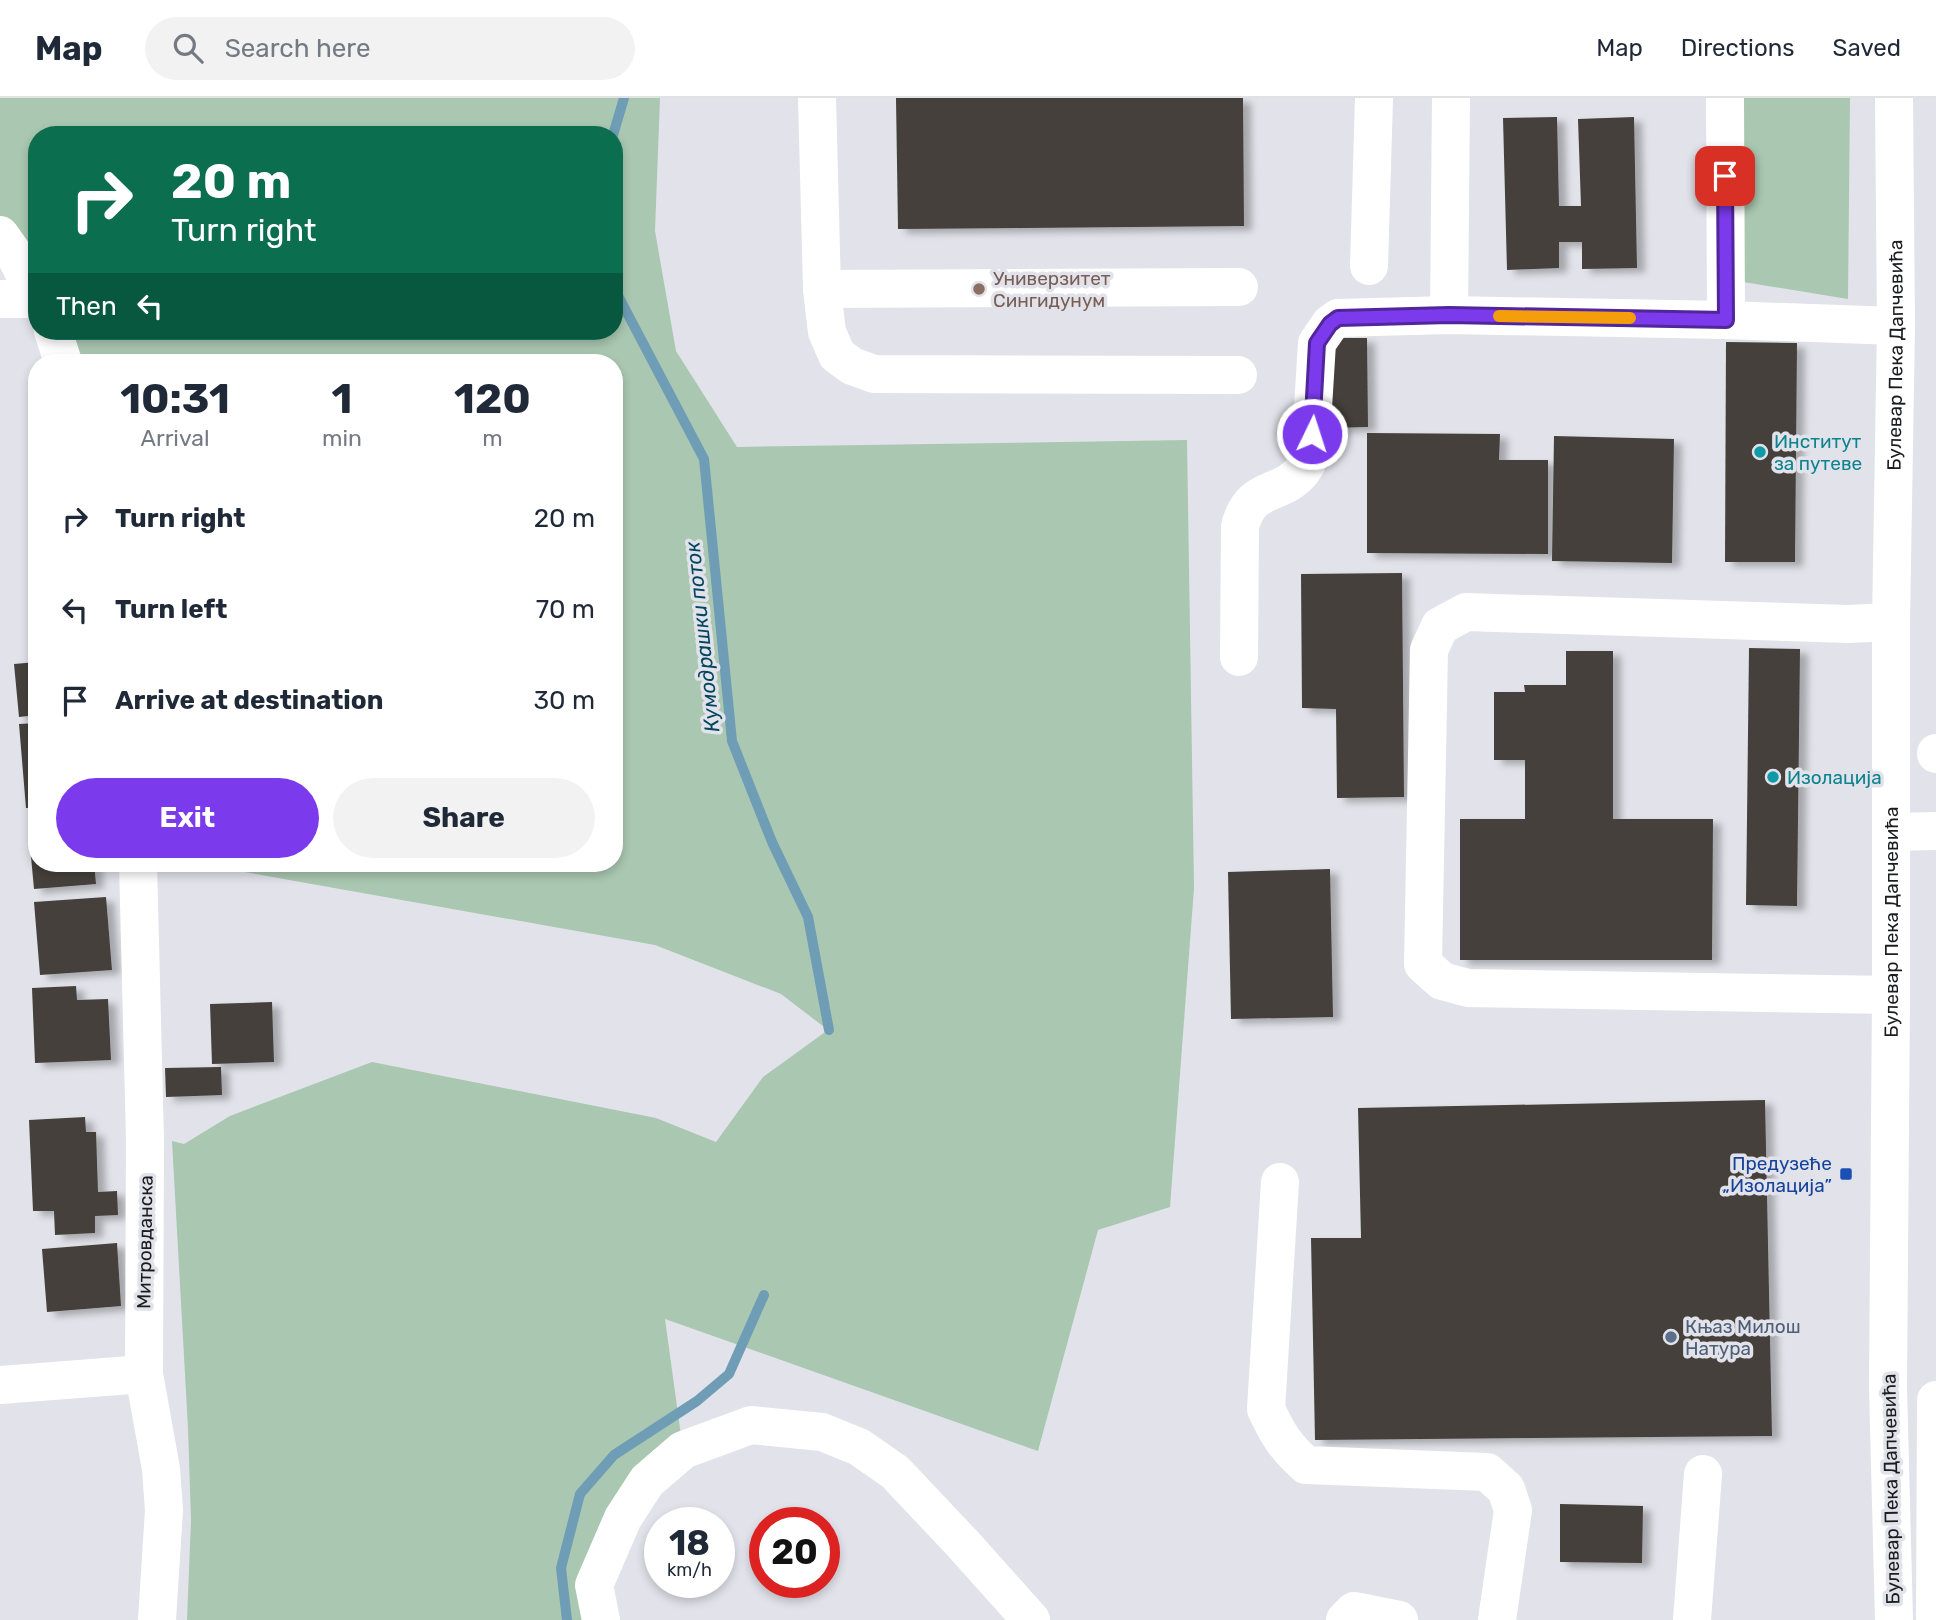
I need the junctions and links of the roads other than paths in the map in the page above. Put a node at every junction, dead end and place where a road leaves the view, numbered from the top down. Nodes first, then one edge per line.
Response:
1 (817, 98) edge
2 (1374, 98) edge
3 (1451, 98) edge
4 (1725, 98) edge
5 (1894, 98) edge
6 (0, 235) edge
7 (1369, 266) dead end
8 (28, 280) edge
9 (1239, 287) dead end
10 (822, 289) junction
11 (28, 298) edge
12 (0, 299) edge
13 (1449, 315) junction
14 (1726, 320) junction
15 (1896, 326) junction
16 (1238, 375) dead end
17 (1891, 622) junction
18 (1239, 657) dead end
19 (1936, 831) edge
20 (1892, 832) junction
21 (138, 872) edge
22 (1891, 995) junction
23 (1280, 1182) dead end
24 (144, 1374) junction
25 (0, 1385) edge
26 (1936, 1400) edge
27 (1703, 1474) dead end
28 (157, 1620) edge
29 (601, 1620) edge
30 (1031, 1620) edge
31 (1345, 1620) edge
32 (1399, 1620) edge
33 (1497, 1620) edge
34 (1692, 1620) edge
35 (1894, 1620) edge
36 (1935, 1620) edge

1 - 10 street
2 - 7 street
3 - 13 street
4 - 14 street
5 - 15 street, Булевар Пека Дапчевића
6 - 8 street
9 - 10 street
10 - 16 street
11 - 12 street
13 - 14 street
13 - 18 street
14 - 15 street
15 - 17 street, Булевар Пека Дапчевића
17 - 20 street, Булевар Пека Дапчевића
17 - 22 street
19 - 20 street
20 - 22 street, Булевар Пека Дапчевића
21 - 24 street, Митровданска
22 - 35 street, Булевар Пека Дапчевића
23 - 33 street
24 - 25 street
24 - 28 street, Митровданска
26 - 36 street
27 - 34 street
29 - 30 street
31 - 32 street

